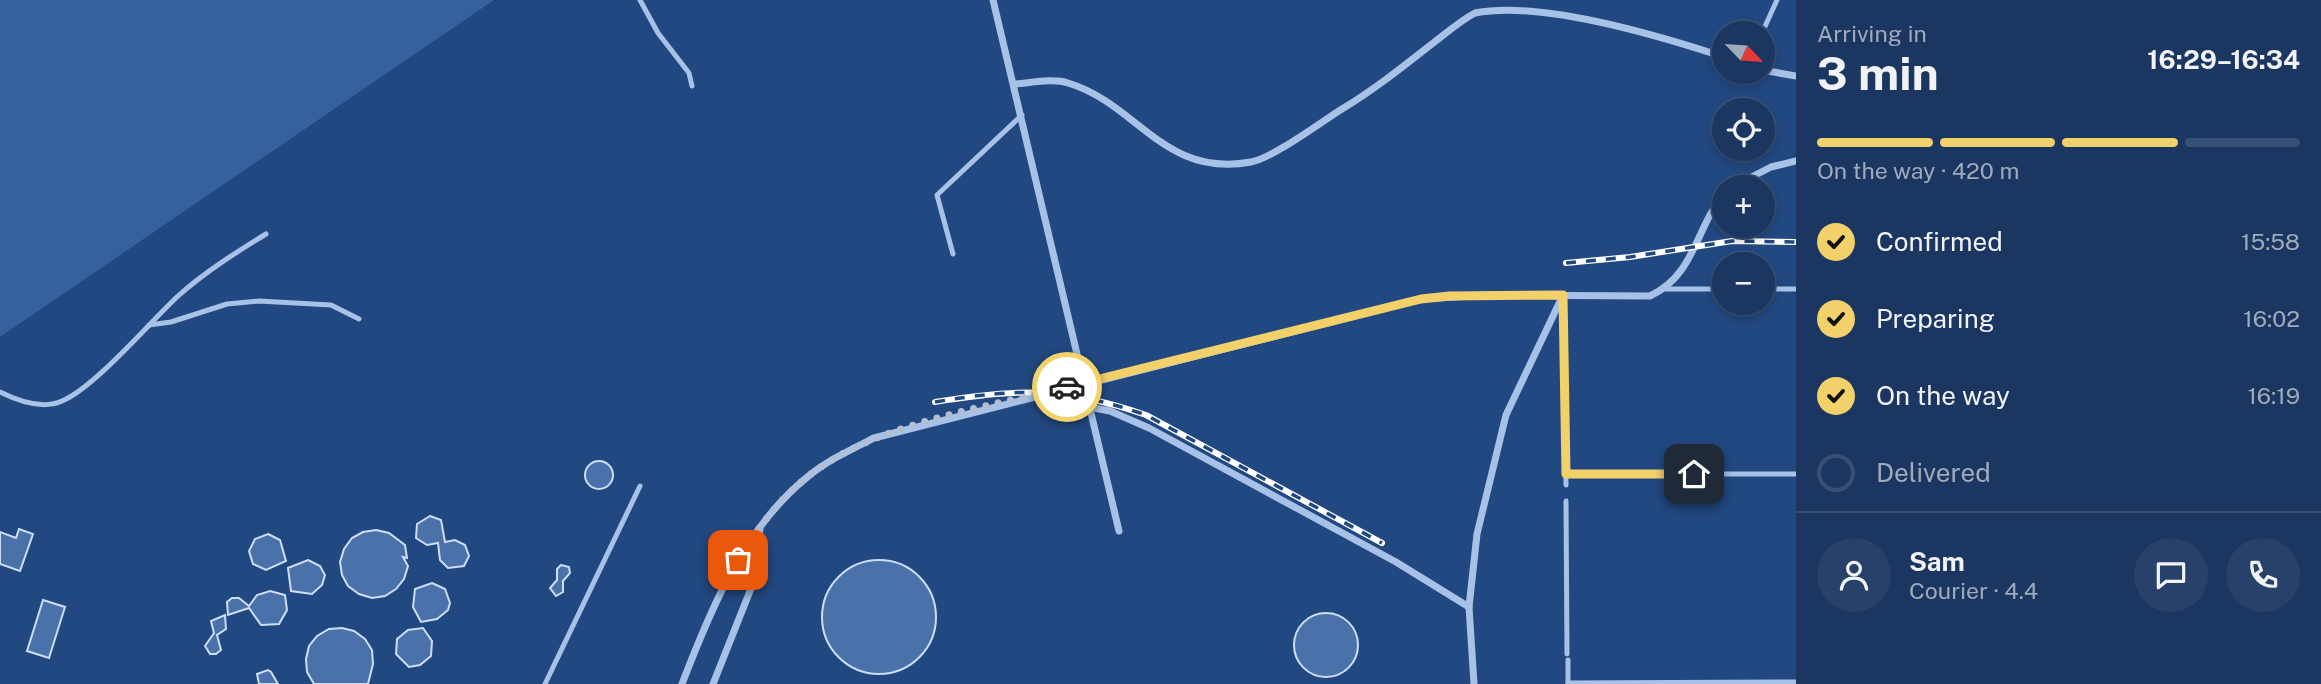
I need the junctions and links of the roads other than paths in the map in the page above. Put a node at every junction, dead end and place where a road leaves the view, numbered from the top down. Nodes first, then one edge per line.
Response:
1 (640, 0) edge
2 (993, 0) edge
3 (1777, 0) edge
4 (1767, 21) edge
5 (1712, 53) edge
6 (1775, 72) edge
7 (1796, 76) edge
8 (1015, 84) junction
9 (692, 86) dead end
10 (1022, 115) junction
11 (1796, 161) edge
12 (1755, 175) edge
13 (1712, 217) edge
14 (266, 234) dead end
15 (953, 254) dead end
16 (1665, 289) junction
17 (1712, 289) edge
18 (1775, 289) edge
19 (1796, 289) edge
20 (1563, 295) junction
21 (359, 319) dead end
22 (149, 325) junction
23 (1084, 383) junction
24 (0, 392) edge
25 (1089, 407) junction
26 (1566, 474) junction
27 (1796, 474) edge
28 (1566, 485) dead end
29 (640, 486) dead end
30 (1566, 501) dead end
31 (761, 524) junction
32 (1119, 531) dead end
33 (1469, 607) junction
34 (1796, 682) edge
35 (545, 684) edge
36 (682, 684) edge
37 (713, 684) edge
38 (1474, 684) edge
39 (1568, 684) edge

1 - 9 lane
2 - 8 street
3 - 4 lane
5 - 8 street
6 - 7 street
8 - 10 street
10 - 15 lane
10 - 23 street
11 - 12 street
13 - 16 street
14 - 22 lane
16 - 17 lane
16 - 20 street
18 - 19 lane
20 - 23 street
20 - 26 lane
20 - 33 street
21 - 22 lane
22 - 24 lane
23 - 25 street
23 - 31 street
25 - 32 street
25 - 33 street
26 - 27 lane
26 - 28 lane
29 - 35 lane
30 - 39 lane
31 - 36 street
31 - 37 street
33 - 38 street
34 - 39 lane

